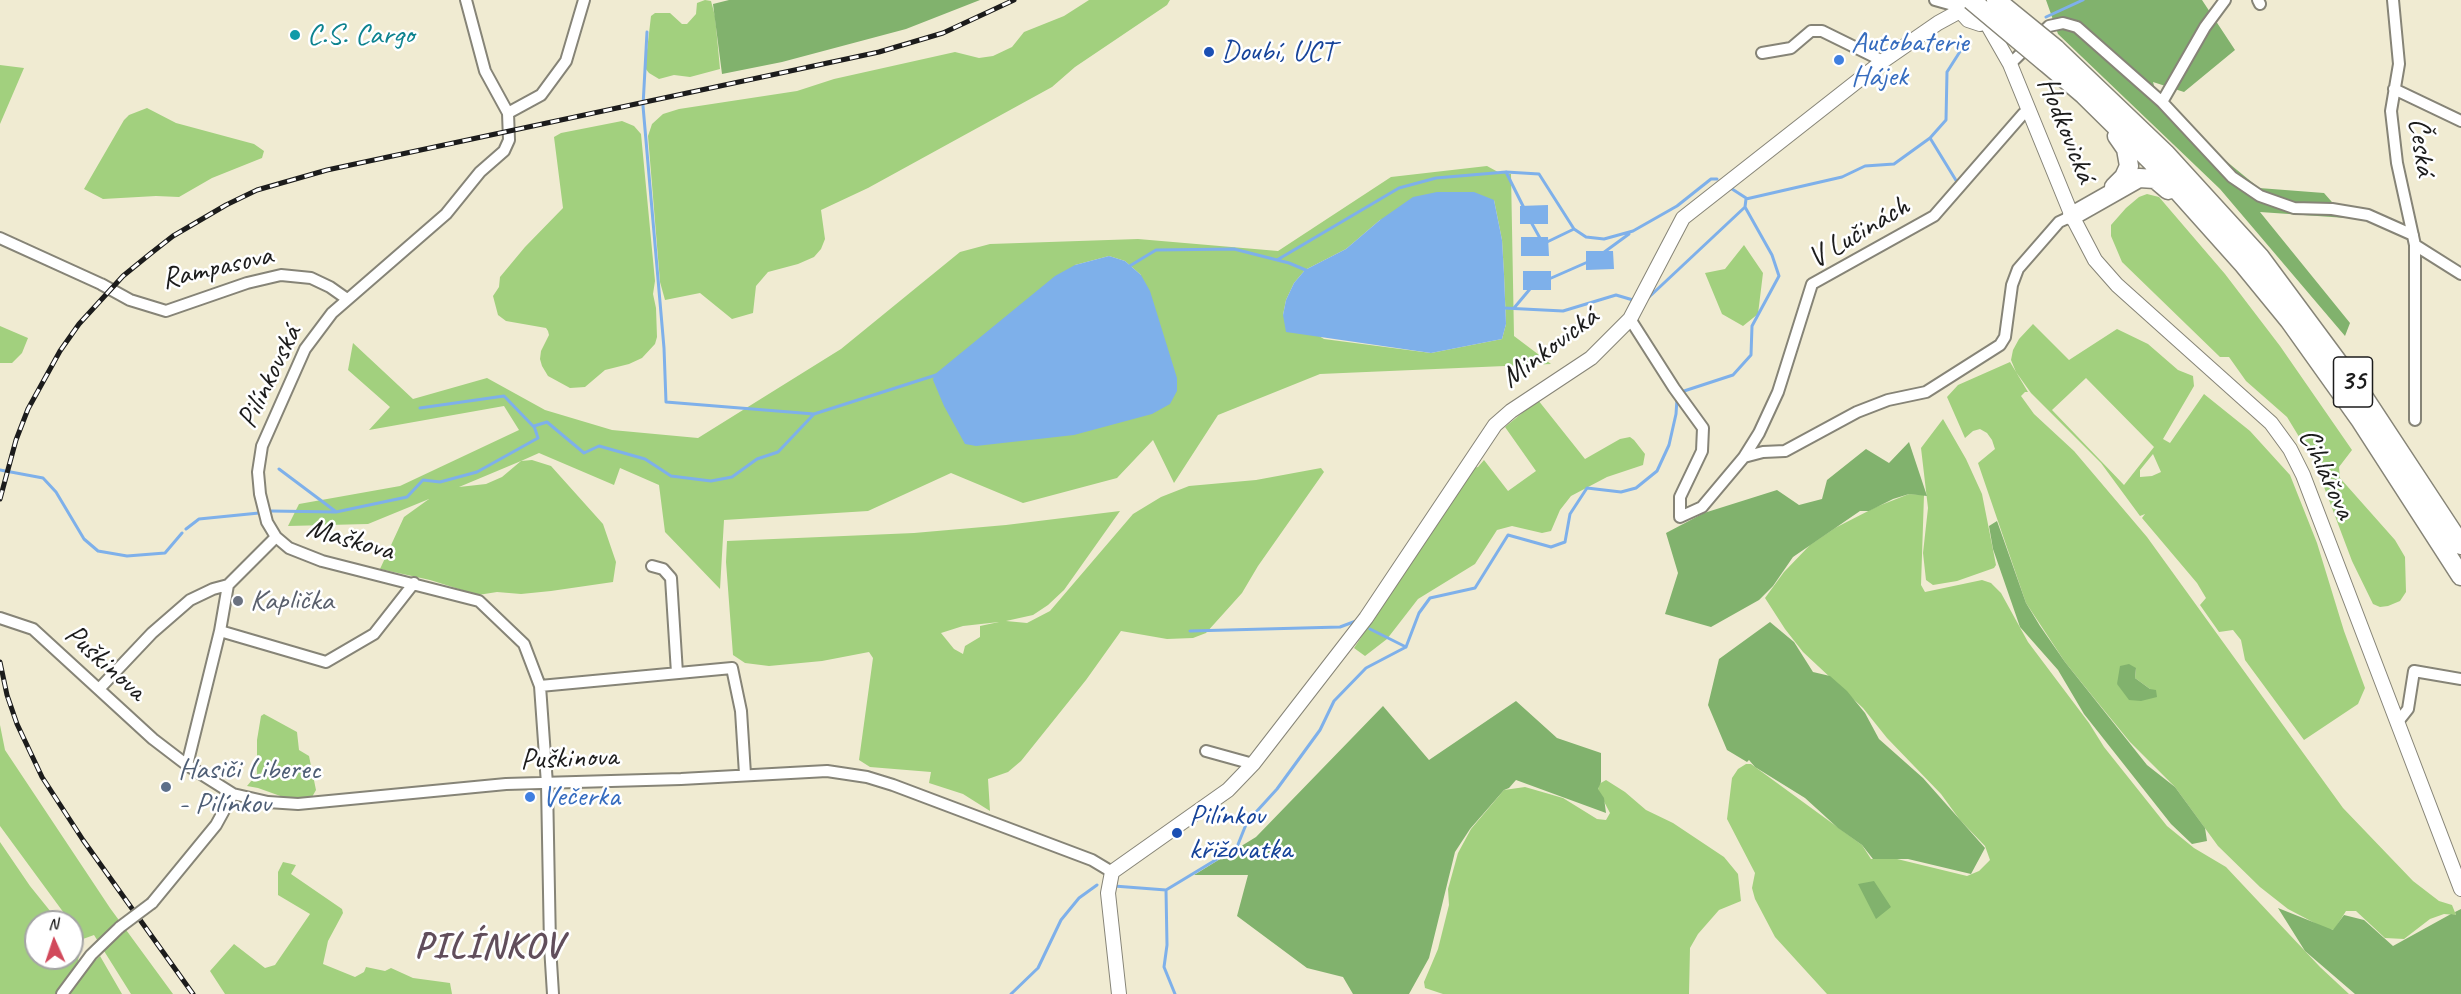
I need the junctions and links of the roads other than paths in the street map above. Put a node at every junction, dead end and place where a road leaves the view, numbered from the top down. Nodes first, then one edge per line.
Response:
1 (466, 0) edge
2 (584, 0) edge
3 (1935, 0) edge
4 (1996, 0) edge
5 (2006, 0) edge
6 (2224, 0) edge
7 (2393, 0) edge
8 (1963, 4) edge
9 (1986, 22) junction
10 (1762, 53) dead end
11 (2051, 56) junction
12 (1882, 61) junction
13 (2010, 64) junction
14 (2394, 89) junction
15 (2084, 95) junction
16 (2162, 102) junction
17 (2029, 110) junction
18 (508, 113) junction
19 (2461, 121) edge
20 (2105, 196) junction
21 (2072, 216) junction
22 (2205, 219) junction
23 (0, 238) edge
24 (2414, 240) junction
25 (2461, 274) edge
26 (347, 299) junction
27 (1630, 319) junction
28 (2415, 420) dead end
29 (1744, 457) junction
30 (276, 537) junction
31 (2461, 545) edge
32 (652, 566) dead end
33 (2461, 576) edge
34 (414, 583) junction
35 (228, 585) junction
36 (0, 618) edge
37 (220, 632) junction
38 (677, 673) junction
39 (2461, 679) edge
40 (540, 686) junction
41 (99, 689) junction
42 (2397, 723) junction
43 (1206, 751) dead end
44 (1253, 764) junction
45 (186, 765) junction
46 (745, 774) junction
47 (547, 784) junction
48 (233, 794) junction
49 (1112, 872) junction
50 (2461, 889) edge
51 (62, 994) edge
52 (553, 994) edge
53 (1119, 994) edge

1 - 18 street
2 - 18 street
3 - 8 street
4 - 11 highway, 35, bridge
5 - 9 street
6 - 16 street
7 - 14 street, Česká
8 - 9 street
8 - 11 highway, 35, bridge
8 - 12 street, Minkovická
9 - 13 street, Hodkovická
10 - 12 street
11 - 15 highway, 35
11 - 31 highway, 35
12 - 27 street, Minkovická
13 - 16 street
13 - 17 street, Hodkovická
14 - 19 street
14 - 24 street, Česká
15 - 20 highway
15 - 22 highway, 35
16 - 24 street
17 - 21 street, Hodkovická
17 - 29 street, V Lučinách
18 - 26 street, Pilínkovská
20 - 21 highway
20 - 22 highway
21 - 29 street
21 - 42 street, Cihlářova
22 - 33 highway, 35
23 - 26 street, Rampasova
24 - 25 street
24 - 28 street, Česká
26 - 30 street, Pilínkovská
27 - 29 street, V Lučinách
27 - 44 street, Minkovická
30 - 34 street, Maškova
30 - 35 street
32 - 38 street
34 - 37 street, Maškova
34 - 40 street, Maškova
35 - 37 street
35 - 41 street
36 - 41 street, Puškinova
37 - 45 street
38 - 40 street
38 - 46 street
39 - 42 street
40 - 47 street, Maškova
41 - 45 street, Puškinova
42 - 50 street, Cihlářova
43 - 44 street
44 - 49 street, Minkovická
45 - 48 street, Puškinova
46 - 47 street, Puškinova
46 - 49 street, Puškinova
47 - 48 street, Puškinova
47 - 52 street, Maškova
48 - 51 street, bridge
49 - 53 street

